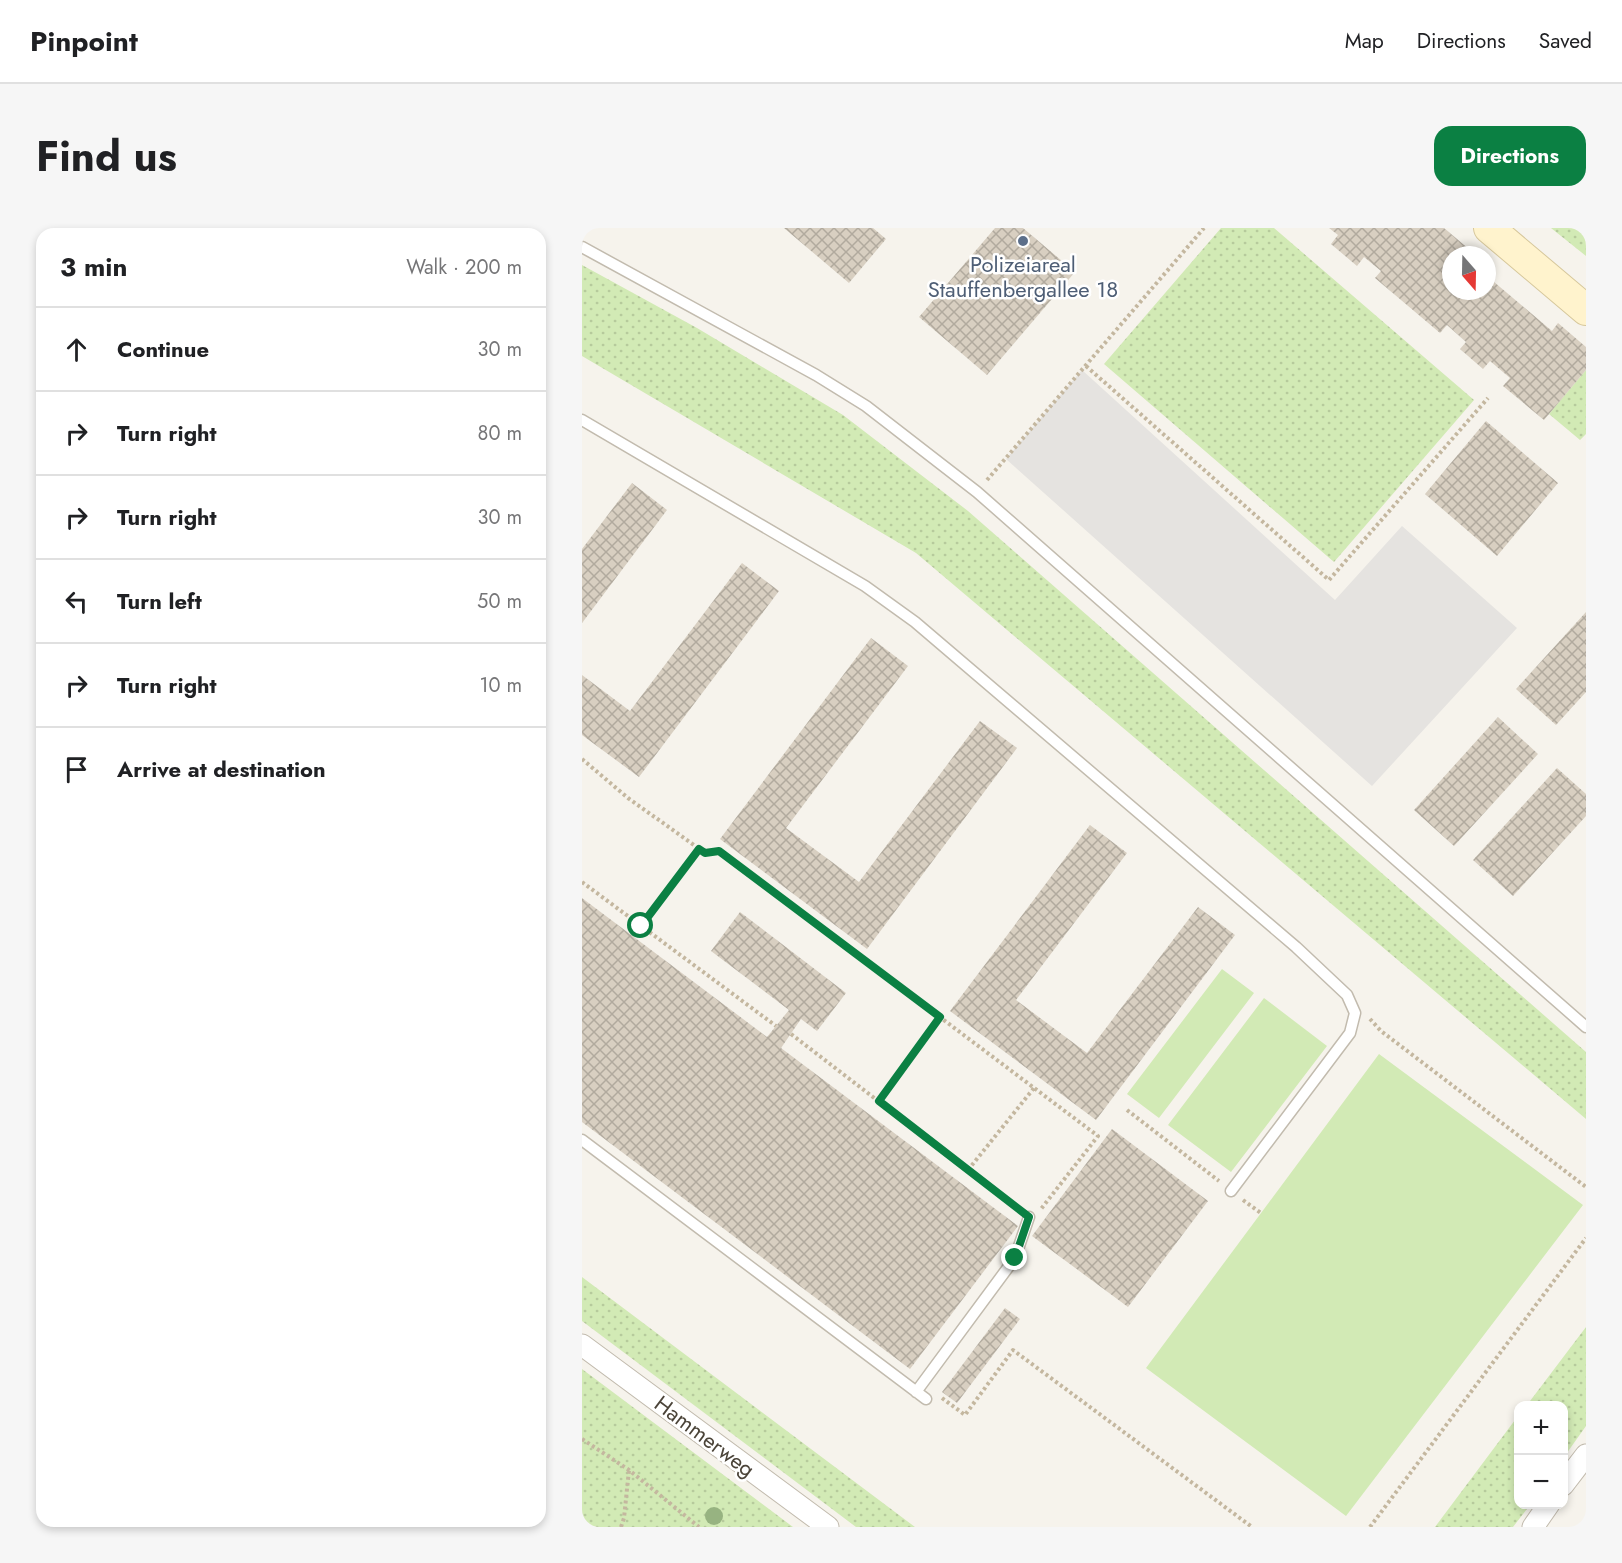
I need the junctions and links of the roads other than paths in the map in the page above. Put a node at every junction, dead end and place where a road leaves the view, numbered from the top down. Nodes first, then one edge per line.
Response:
1 (1489, 228) edge
2 (582, 247) edge
3 (1586, 309) edge
4 (582, 420) edge
5 (1586, 1027) edge
6 (582, 1140) edge
7 (1231, 1191) road end
8 (1029, 1217) road end
9 (582, 1345) edge
10 (919, 1387) junction
11 (926, 1400) dead end
12 (1586, 1455) edge
13 (1568, 1478) edge
14 (1546, 1509) edge
15 (828, 1527) edge
16 (1533, 1527) edge

1 - 3 main road
2 - 5 lane
4 - 7 lane
6 - 10 lane
8 - 10 lane
9 - 15 street, Hammerweg
10 - 11 lane
12 - 13 street
14 - 16 street

